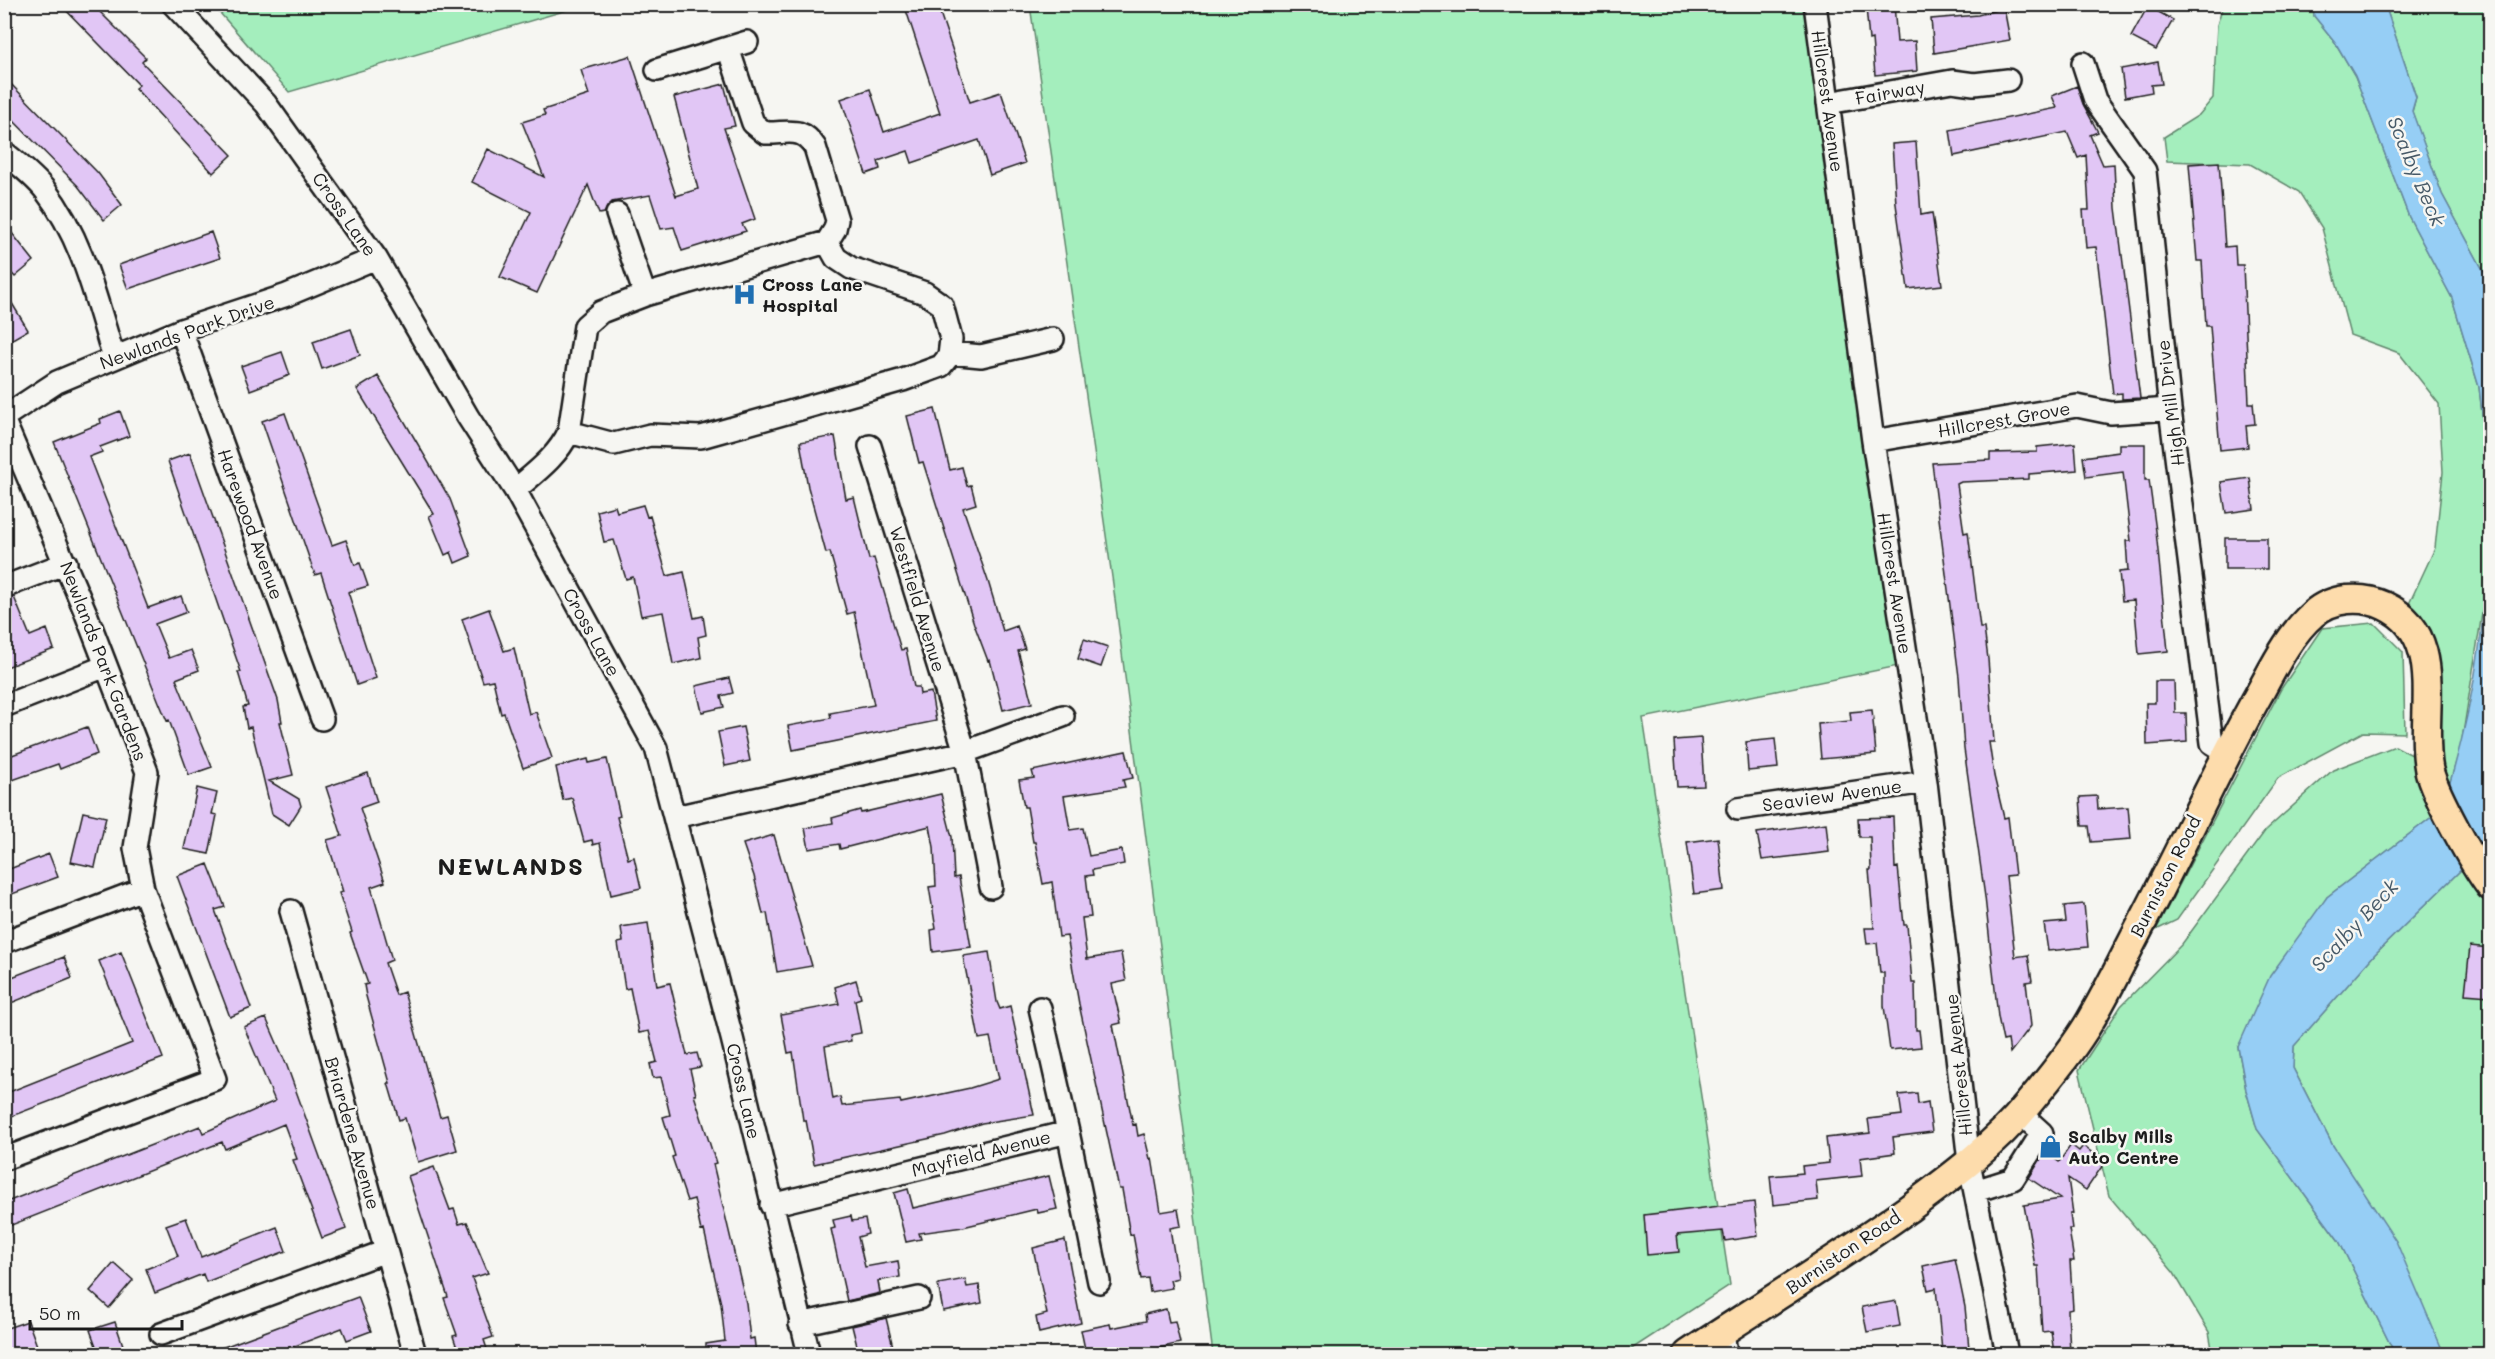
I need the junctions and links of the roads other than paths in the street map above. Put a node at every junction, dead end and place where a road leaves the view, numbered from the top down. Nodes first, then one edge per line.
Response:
1 (173, 4) edge
2 (1815, 4) edge
3 (2083, 63) dead end
4 (657, 70) dead end
5 (2008, 80) dead end
6 (1828, 103) junction
7 (4, 152) edge
8 (617, 214) dead end
9 (827, 242) junction
10 (376, 258) junction
11 (645, 295) junction
12 (181, 330) junction
13 (1053, 339) dead end
14 (950, 353) junction
15 (114, 358) junction
16 (2170, 409) junction
17 (4, 419) edge
18 (568, 432) junction
19 (1874, 441) junction
20 (870, 446) dead end
21 (515, 490) junction
22 (66, 563) junction
23 (4, 586) edge
24 (106, 666) junction
25 (4, 706) edge
26 (1063, 716) dead end
27 (322, 719) dead end
28 (966, 752) junction
29 (2227, 752) junction
30 (1926, 782) junction
31 (1738, 809) dead end
32 (675, 817) junction
33 (2488, 883) edge
34 (991, 886) dead end
35 (142, 889) junction
36 (291, 911) dead end
37 (4, 942) edge
38 (1040, 1008) dead end
39 (2020, 1113) junction
40 (1068, 1132) junction
41 (4, 1159) edge
42 (1969, 1162) junction
43 (1975, 1191) junction
44 (771, 1205) junction
45 (386, 1251) junction
46 (1099, 1282) dead end
47 (919, 1298) dead end
48 (800, 1324) junction
49 (161, 1334) dead end
50 (1725, 1343) edge
51 (415, 1354) edge
52 (808, 1354) edge
53 (1688, 1354) edge
54 (2007, 1354) edge

1 - 10 street, Cross Lane
2 - 6 street, Hillcrest Avenue
3 - 16 street, High Mill Drive
4 - 9 street
5 - 6 street, Fairway
6 - 19 street, Hillcrest Avenue
7 - 15 street
8 - 11 street
9 - 11 street
9 - 14 street
10 - 12 street, Newlands Park Drive
10 - 21 street, Cross Lane
11 - 18 street
12 - 15 street, Newlands Park Drive
12 - 27 street, Harewood Avenue
13 - 14 street
14 - 18 street
15 - 17 street, Newlands Park Drive
16 - 19 street, Hillcrest Grove
16 - 29 street, High Mill Drive
17 - 22 street, Newlands Park Gardens
18 - 21 street
19 - 30 street, Hillcrest Avenue
20 - 28 street, Westfield Avenue
21 - 32 street, Cross Lane
22 - 23 street
22 - 24 street, Newlands Park Gardens
24 - 25 street
24 - 35 street, Newlands Park Gardens
26 - 28 street
28 - 32 street
28 - 34 street, Westfield Avenue
29 - 33 main road, Burniston Road
29 - 39 main road, Burniston Road
30 - 31 street, Seaview Avenue
30 - 42 street, Hillcrest Avenue
32 - 44 street, Cross Lane
35 - 37 street
35 - 41 street, Newlands Park Gardens
36 - 45 street, Briardene Avenue
38 - 40 street, Mayfield Avenue
39 - 42 main road, Burniston Road
39 - 43 street
40 - 44 street, Mayfield Avenue
40 - 46 street
42 - 43 street, Hillcrest Avenue
42 - 50 main road, Burniston Road
43 - 54 street, Hillcrest Avenue
44 - 48 street, Cross Lane
45 - 49 street
45 - 51 street, Briardene Avenue
47 - 48 street
48 - 52 street, Cross Lane
50 - 53 main road, Burniston Road

